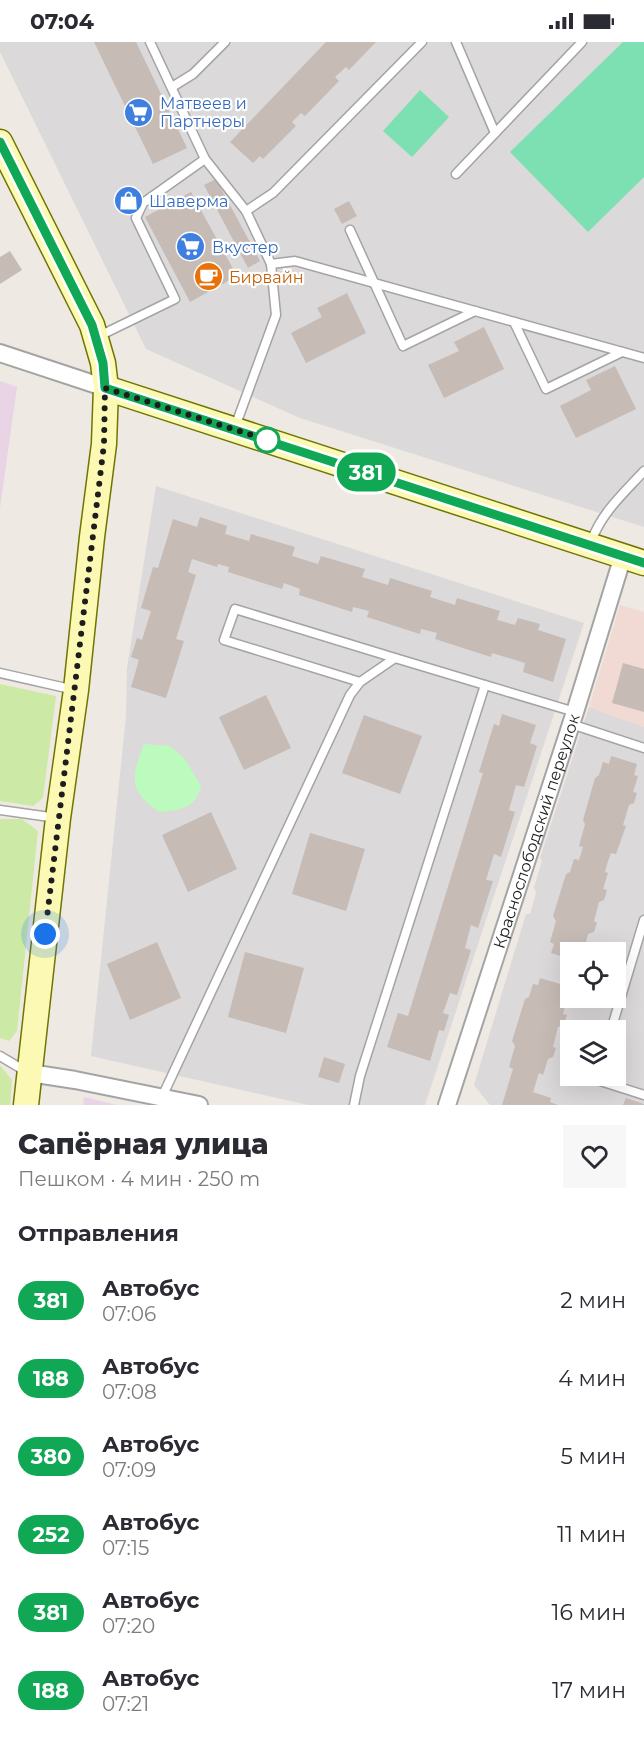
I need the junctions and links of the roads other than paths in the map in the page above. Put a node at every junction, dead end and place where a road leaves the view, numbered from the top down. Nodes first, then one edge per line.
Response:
1 (150, 42) edge
2 (225, 42) edge
3 (422, 42) edge
4 (456, 42) edge
5 (582, 42) edge
6 (172, 87) junction
7 (495, 133) junction
8 (0, 142) edge
9 (205, 159) junction
10 (456, 174) dead end
11 (246, 211) junction
12 (350, 230) dead end
13 (271, 264) junction
14 (374, 283) junction
15 (475, 311) junction
16 (514, 322) junction
17 (96, 337) junction
18 (622, 352) junction
19 (0, 353) edge
20 (644, 358) edge
21 (105, 388) junction
22 (235, 430) junction
23 (644, 471) edge
24 (590, 546) junction
25 (633, 560) edge
26 (395, 658) junction
27 (0, 673) edge
28 (360, 682) junction
29 (485, 686) junction
30 (76, 690) junction
31 (573, 718) junction
32 (644, 748) edge
33 (0, 810) edge
34 (58, 818) junction
35 (644, 920) edge
36 (615, 1020) edge
37 (0, 1056) edge
38 (30, 1073) junction
39 (616, 1086) edge
40 (644, 1095) edge
41 (168, 1101) edge
42 (26, 1105) edge
43 (199, 1105) edge
44 (354, 1105) edge
45 (447, 1105) edge

1 - 6 lane
2 - 6 lane
3 - 11 lane
4 - 7 lane
5 - 7 lane
6 - 9 lane
7 - 10 lane
8 - 17 main road
9 - 11 lane
9 - 17 lane
11 - 13 lane
12 - 14 lane
13 - 14 lane
13 - 22 lane
14 - 15 lane
14 - 15 lane
15 - 16 lane
16 - 18 lane
16 - 18 lane
17 - 21 main road
18 - 20 lane
19 - 21 street
21 - 22 main road
21 - 30 main road
22 - 24 main road
23 - 24 lane
24 - 25 main road
25 - 31 street, Краснослободский переулок
26 - 28 lane
26 - 28 lane
26 - 29 lane
27 - 30 lane
28 - 41 lane
29 - 31 lane
29 - 44 lane
30 - 34 main road
31 - 32 lane
31 - 45 street, Краснослободский переулок
33 - 34 lane
34 - 38 main road
35 - 36 lane
37 - 38 lane
38 - 41 street
38 - 42 main road
39 - 40 lane
41 - 43 street

